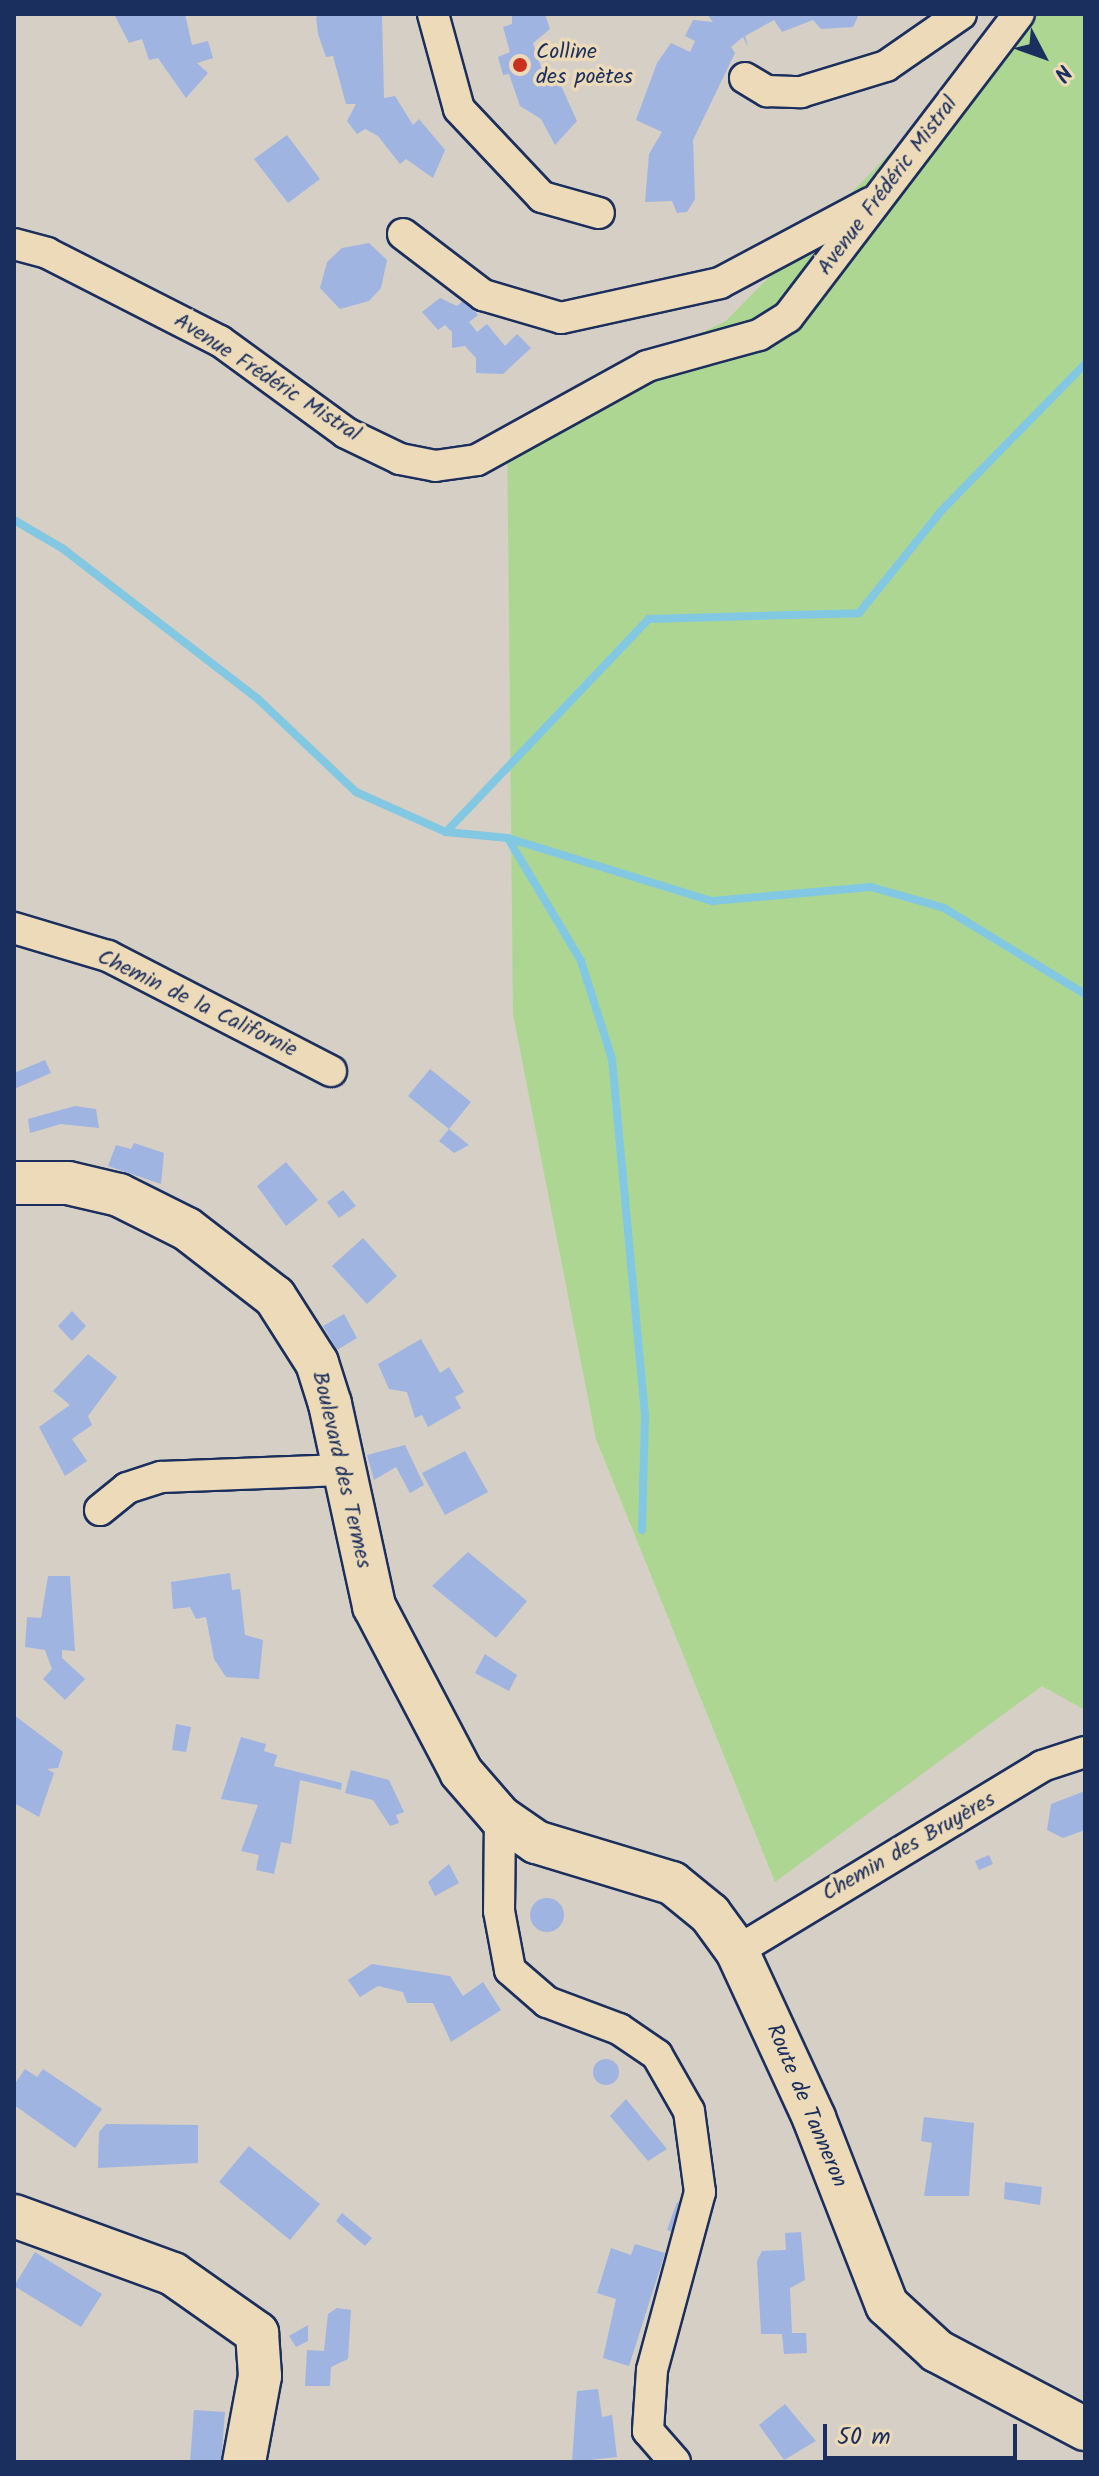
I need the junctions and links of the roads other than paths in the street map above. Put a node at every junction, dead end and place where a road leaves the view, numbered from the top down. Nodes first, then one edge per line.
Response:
1 (433, 14) edge
2 (961, 14) edge
3 (1019, 14) edge
4 (745, 78) dead end
5 (871, 202) junction
6 (599, 213) dead end
7 (403, 234) dead end
8 (14, 244) edge
9 (14, 928) edge
10 (331, 1071) dead end
11 (14, 1183) edge
12 (342, 1470) junction
13 (100, 1510) dead end
14 (1085, 1752) edge
15 (500, 1817) junction
16 (737, 1951) junction
17 (14, 2216) edge
18 (1085, 2429) edge
19 (244, 2462) edge
20 (675, 2462) edge

1 - 6 street
2 - 4 street
3 - 5 street, Avenue Frédéric Mistral
5 - 7 street
5 - 8 street, Avenue Frédéric Mistral
9 - 10 street, Chemin de la Californie
11 - 12 street, Boulevard des Termes
12 - 13 street
12 - 15 street, Boulevard des Termes
14 - 16 street, Chemin des Bruyères
15 - 16 street, Route de Tanneron
15 - 20 street
16 - 18 street, Route de Tanneron
17 - 19 street

